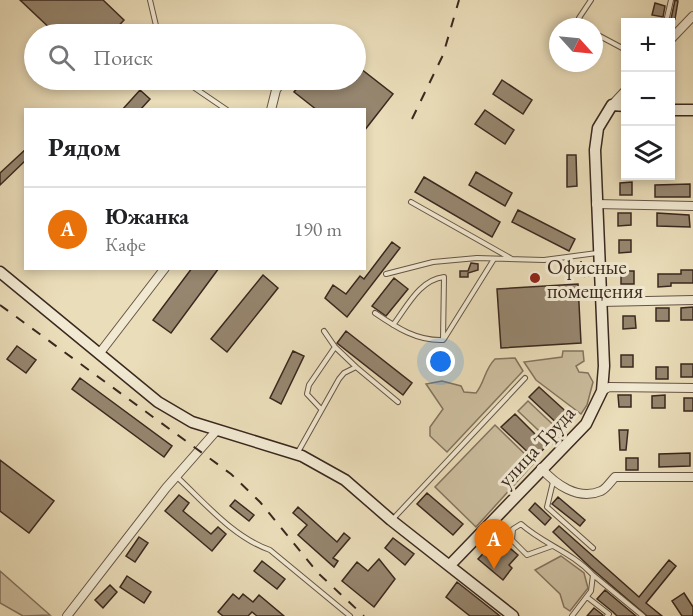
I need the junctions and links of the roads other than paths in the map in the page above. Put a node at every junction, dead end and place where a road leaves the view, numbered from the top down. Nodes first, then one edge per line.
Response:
1 (150, 0) edge
2 (591, 0) edge
3 (671, 0) edge
4 (693, 16) edge
5 (579, 18) edge
6 (667, 18) edge
7 (156, 24) edge
8 (675, 35) edge
9 (603, 38) edge
10 (621, 47) edge
11 (198, 90) edge
12 (276, 90) edge
13 (621, 95) edge
14 (612, 105) junction
15 (621, 106) edge
16 (224, 108) edge
17 (272, 108) edge
18 (675, 110) edge
19 (693, 110) edge
20 (411, 202) dead end
21 (596, 204) junction
22 (693, 206) edge
23 (598, 253) junction
24 (494, 258) junction
25 (515, 261) junction
26 (163, 270) edge
27 (0, 272) edge
28 (386, 274) dead end
29 (693, 300) edge
30 (602, 302) junction
31 (375, 313) dead end
32 (393, 325) junction
33 (324, 331) dead end
34 (443, 340) junction
35 (335, 347) junction
36 (99, 354) junction
37 (356, 367) junction
38 (525, 378) dead end
39 (693, 388) edge
40 (602, 391) junction
41 (398, 402) dead end
42 (321, 409) junction
43 (217, 430) junction
44 (296, 454) junction
45 (541, 468) junction
46 (177, 477) junction
47 (693, 477) edge
48 (553, 482) junction
49 (391, 520) junction
50 (552, 546) junction
51 (593, 548) dead end
52 (450, 565) junction
53 (593, 575) junction
54 (587, 597) junction
55 (609, 615) edge
56 (67, 616) edge
57 (350, 616) edge
58 (513, 616) edge
59 (572, 616) edge
60 (643, 616) edge

1 - 7 lane
2 - 5 lane
3 - 6 lane
4 - 8 street
9 - 10 lane
11 - 16 lane
12 - 17 street
13 - 14 street, улица Труда
14 - 15 main road
14 - 21 main road, улица Труда
18 - 19 main road
20 - 25 lane
21 - 22 street
21 - 23 main road, улица Труда
23 - 25 lane
23 - 30 main road, улица Труда
24 - 25 lane
24 - 28 lane
24 - 34 lane
26 - 36 street
27 - 36 main road
29 - 30 street
30 - 40 main road, улица Труда
31 - 32 lane
32 - 34 lane
32 - 34 lane
33 - 35 lane
35 - 37 lane
35 - 42 lane
36 - 43 main road
37 - 41 lane
37 - 42 lane
38 - 49 lane
39 - 40 street
40 - 45 main road, улица Труда
42 - 44 lane
43 - 44 main road
43 - 46 street
44 - 49 main road
45 - 48 street
45 - 52 main road, улица Труда
46 - 56 street
46 - 57 lane
47 - 48 street
48 - 51 lane
49 - 52 main road
50 - 50 lane
50 - 53 lane
52 - 58 main road
53 - 54 lane
53 - 60 lane
54 - 55 lane
54 - 59 lane

